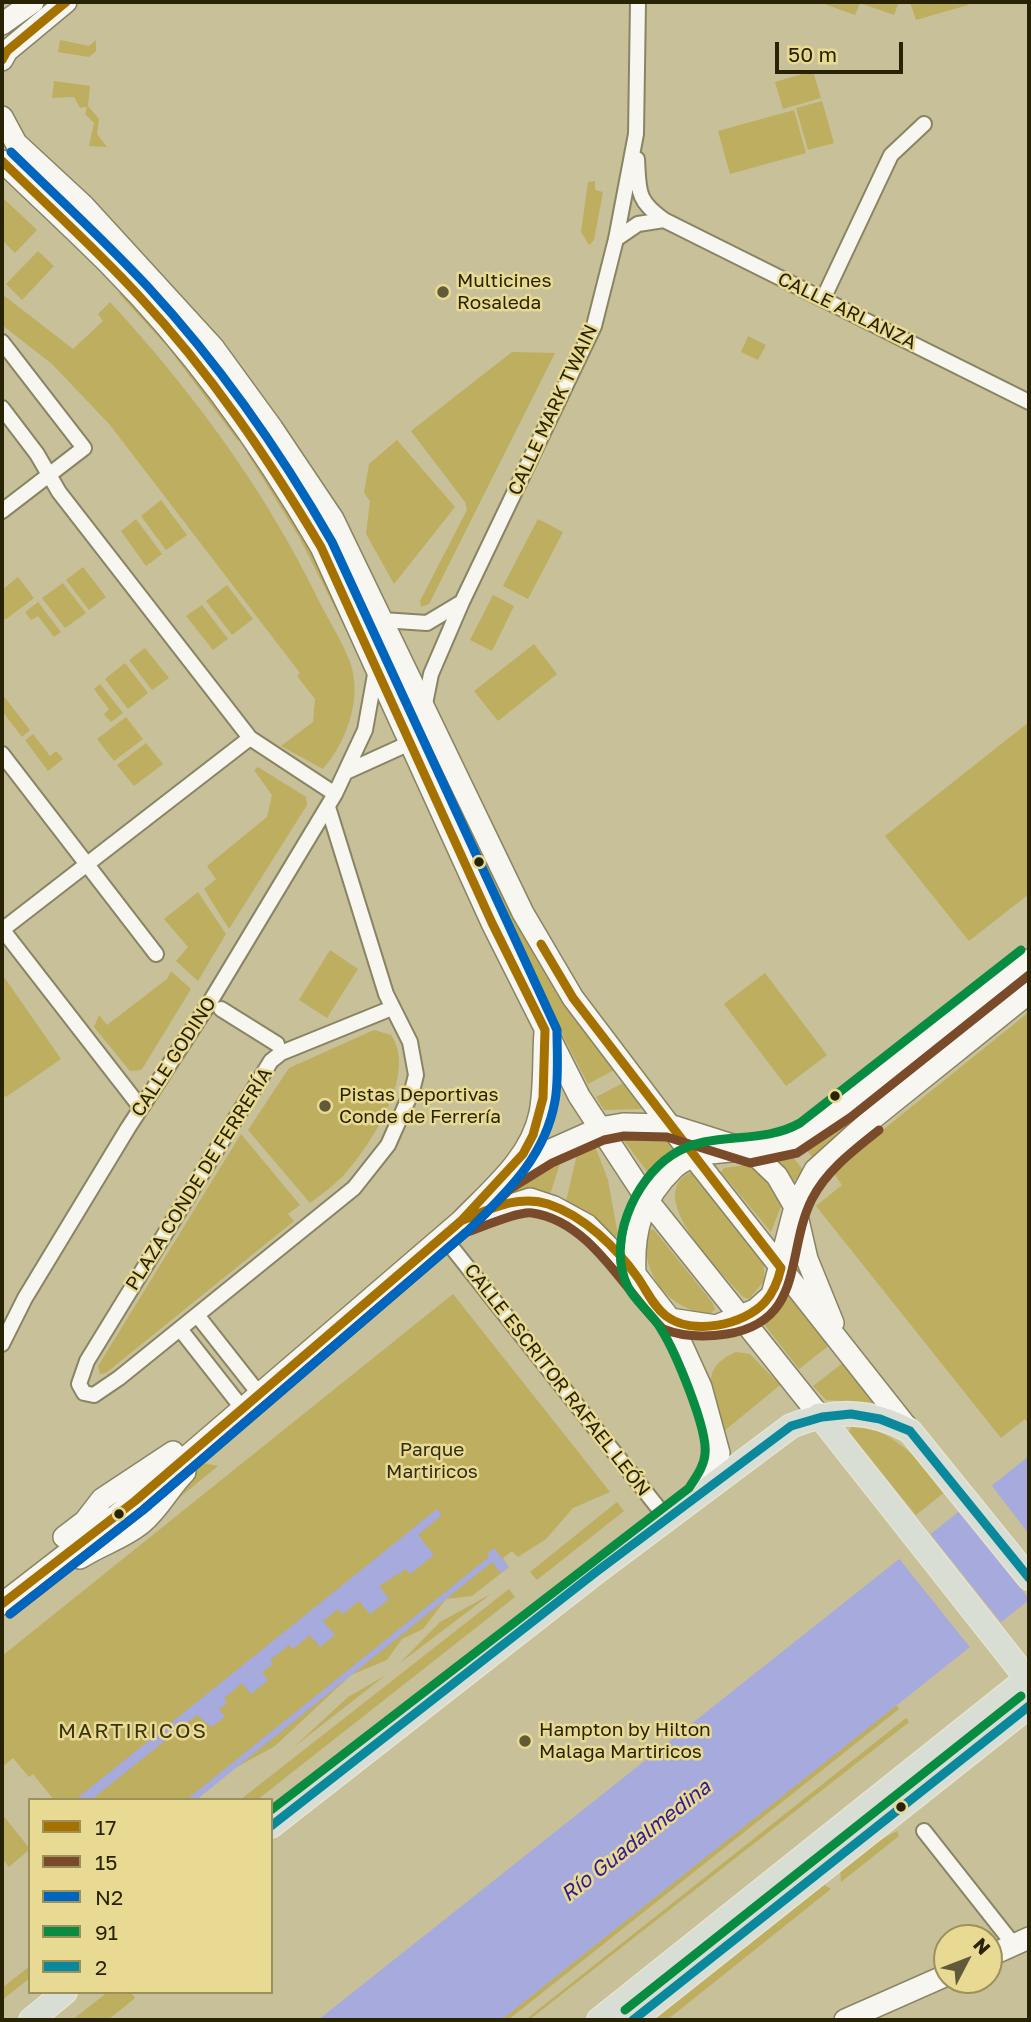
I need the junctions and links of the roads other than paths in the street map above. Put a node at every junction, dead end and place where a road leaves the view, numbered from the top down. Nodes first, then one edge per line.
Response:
1 (33, 2) edge
2 (66, 2) edge
3 (638, 2) edge
4 (2, 24) edge
5 (2, 60) edge
6 (2, 117) edge
7 (923, 124) dead end
8 (636, 134) junction
9 (2, 161) edge
10 (664, 220) junction
11 (616, 239) junction
12 (823, 299) junction
13 (2, 342) edge
14 (1029, 402) edge
15 (2, 408) edge
16 (48, 475) junction
17 (2, 511) edge
18 (462, 602) junction
19 (382, 620) junction
20 (376, 664) junction
21 (424, 709) junction
22 (250, 738) junction
23 (412, 742) junction
24 (2, 754) edge
25 (348, 771) junction
26 (332, 801) junction
27 (86, 864) junction
28 (2, 930) edge
29 (156, 954) dead end
30 (1029, 960) edge
31 (1029, 993) edge
32 (392, 1008) junction
33 (221, 1009) dead end
34 (545, 1030) junction
35 (277, 1044) dead end
36 (141, 1108) junction
37 (669, 1125) junction
38 (600, 1128) junction
39 (751, 1151) junction
40 (692, 1156) junction
41 (502, 1179) junction
42 (648, 1200) junction
43 (795, 1207) junction
44 (461, 1221) junction
45 (446, 1241) junction
46 (780, 1268) junction
47 (635, 1274) junction
48 (197, 1315) junction
49 (741, 1318) junction
50 (670, 1319) junction
51 (180, 1329) junction
52 (2, 1344) edge
53 (843, 1345) junction
54 (263, 1392) junction
55 (242, 1408) junction
56 (819, 1415) junction
57 (910, 1431) junction
58 (698, 1496) junction
59 (667, 1519) junction
60 (1029, 1578) edge
61 (2, 1604) edge
62 (1029, 1679) edge
63 (1029, 1706) edge
64 (273, 1824) edge
65 (924, 1831) dead end
66 (1022, 1941) edge
67 (1003, 1950) edge
68 (933, 1981) edge
69 (63, 1994) edge
70 (31, 2020) edge
71 (599, 2020) edge
72 (633, 2020) edge
73 (845, 2020) edge

1 - 4 main road
2 - 5 main road
3 - 8 street, CALLE MARK TWAIN
6 - 19 main road
7 - 12 street
8 - 10 street, CALLE ARLANZA
8 - 11 street, CALLE MARK TWAIN
9 - 20 main road
10 - 11 street
10 - 12 street, CALLE ARLANZA
11 - 18 street, CALLE MARK TWAIN
12 - 14 street, CALLE ARLANZA
13 - 16 street
15 - 16 street
16 - 17 street
16 - 22 street
18 - 19 street
18 - 21 street, CALLE MARK TWAIN
19 - 21 main road
20 - 23 main road
20 - 25 street, CALLE GODINO
21 - 23 street, CALLE MARK TWAIN
21 - 37 main road
22 - 26 street
22 - 27 street
23 - 25 street
23 - 34 main road
24 - 27 street
25 - 26 street, CALLE GODINO
26 - 32 street
26 - 36 street, CALLE GODINO
27 - 28 street
27 - 29 street
28 - 36 street
30 - 39 main road
31 - 43 main road
32 - 48 street, PLAZA CONDE DE FERRERÍA
32 - 51 street, PLAZA CONDE DE FERRERÍA
33 - 35 street
34 - 38 main road
34 - 41 main road
36 - 52 street, CALLE GODINO
37 - 38 main road
37 - 39 main road
37 - 40 main road
38 - 41 main road
38 - 42 main road
39 - 40 main road
39 - 43 main road
40 - 42 main road
40 - 46 main road
41 - 44 main road
42 - 47 main road
42 - 49 main road
43 - 46 main road
43 - 53 main road
44 - 45 main road
44 - 47 main road
44 - 54 main road
45 - 54 main road
45 - 59 street, CALLE ESCRITOR RAFAEL LEÓN
46 - 49 main road
46 - 53 main road
47 - 50 main road
48 - 51 street, PLAZA CONDE DE FERRERÍA
48 - 54 street
49 - 50 main road
49 - 56 main road
50 - 58 main road
51 - 55 street
53 - 57 main road
54 - 55 main road
55 - 61 main road
56 - 57 main road
56 - 58 main road
56 - 62 main road
57 - 60 main road
58 - 59 main road
59 - 64 main road
62 - 71 main road
63 - 72 main road
65 - 66 street
66 - 67 main road
68 - 73 main road
69 - 70 main road

